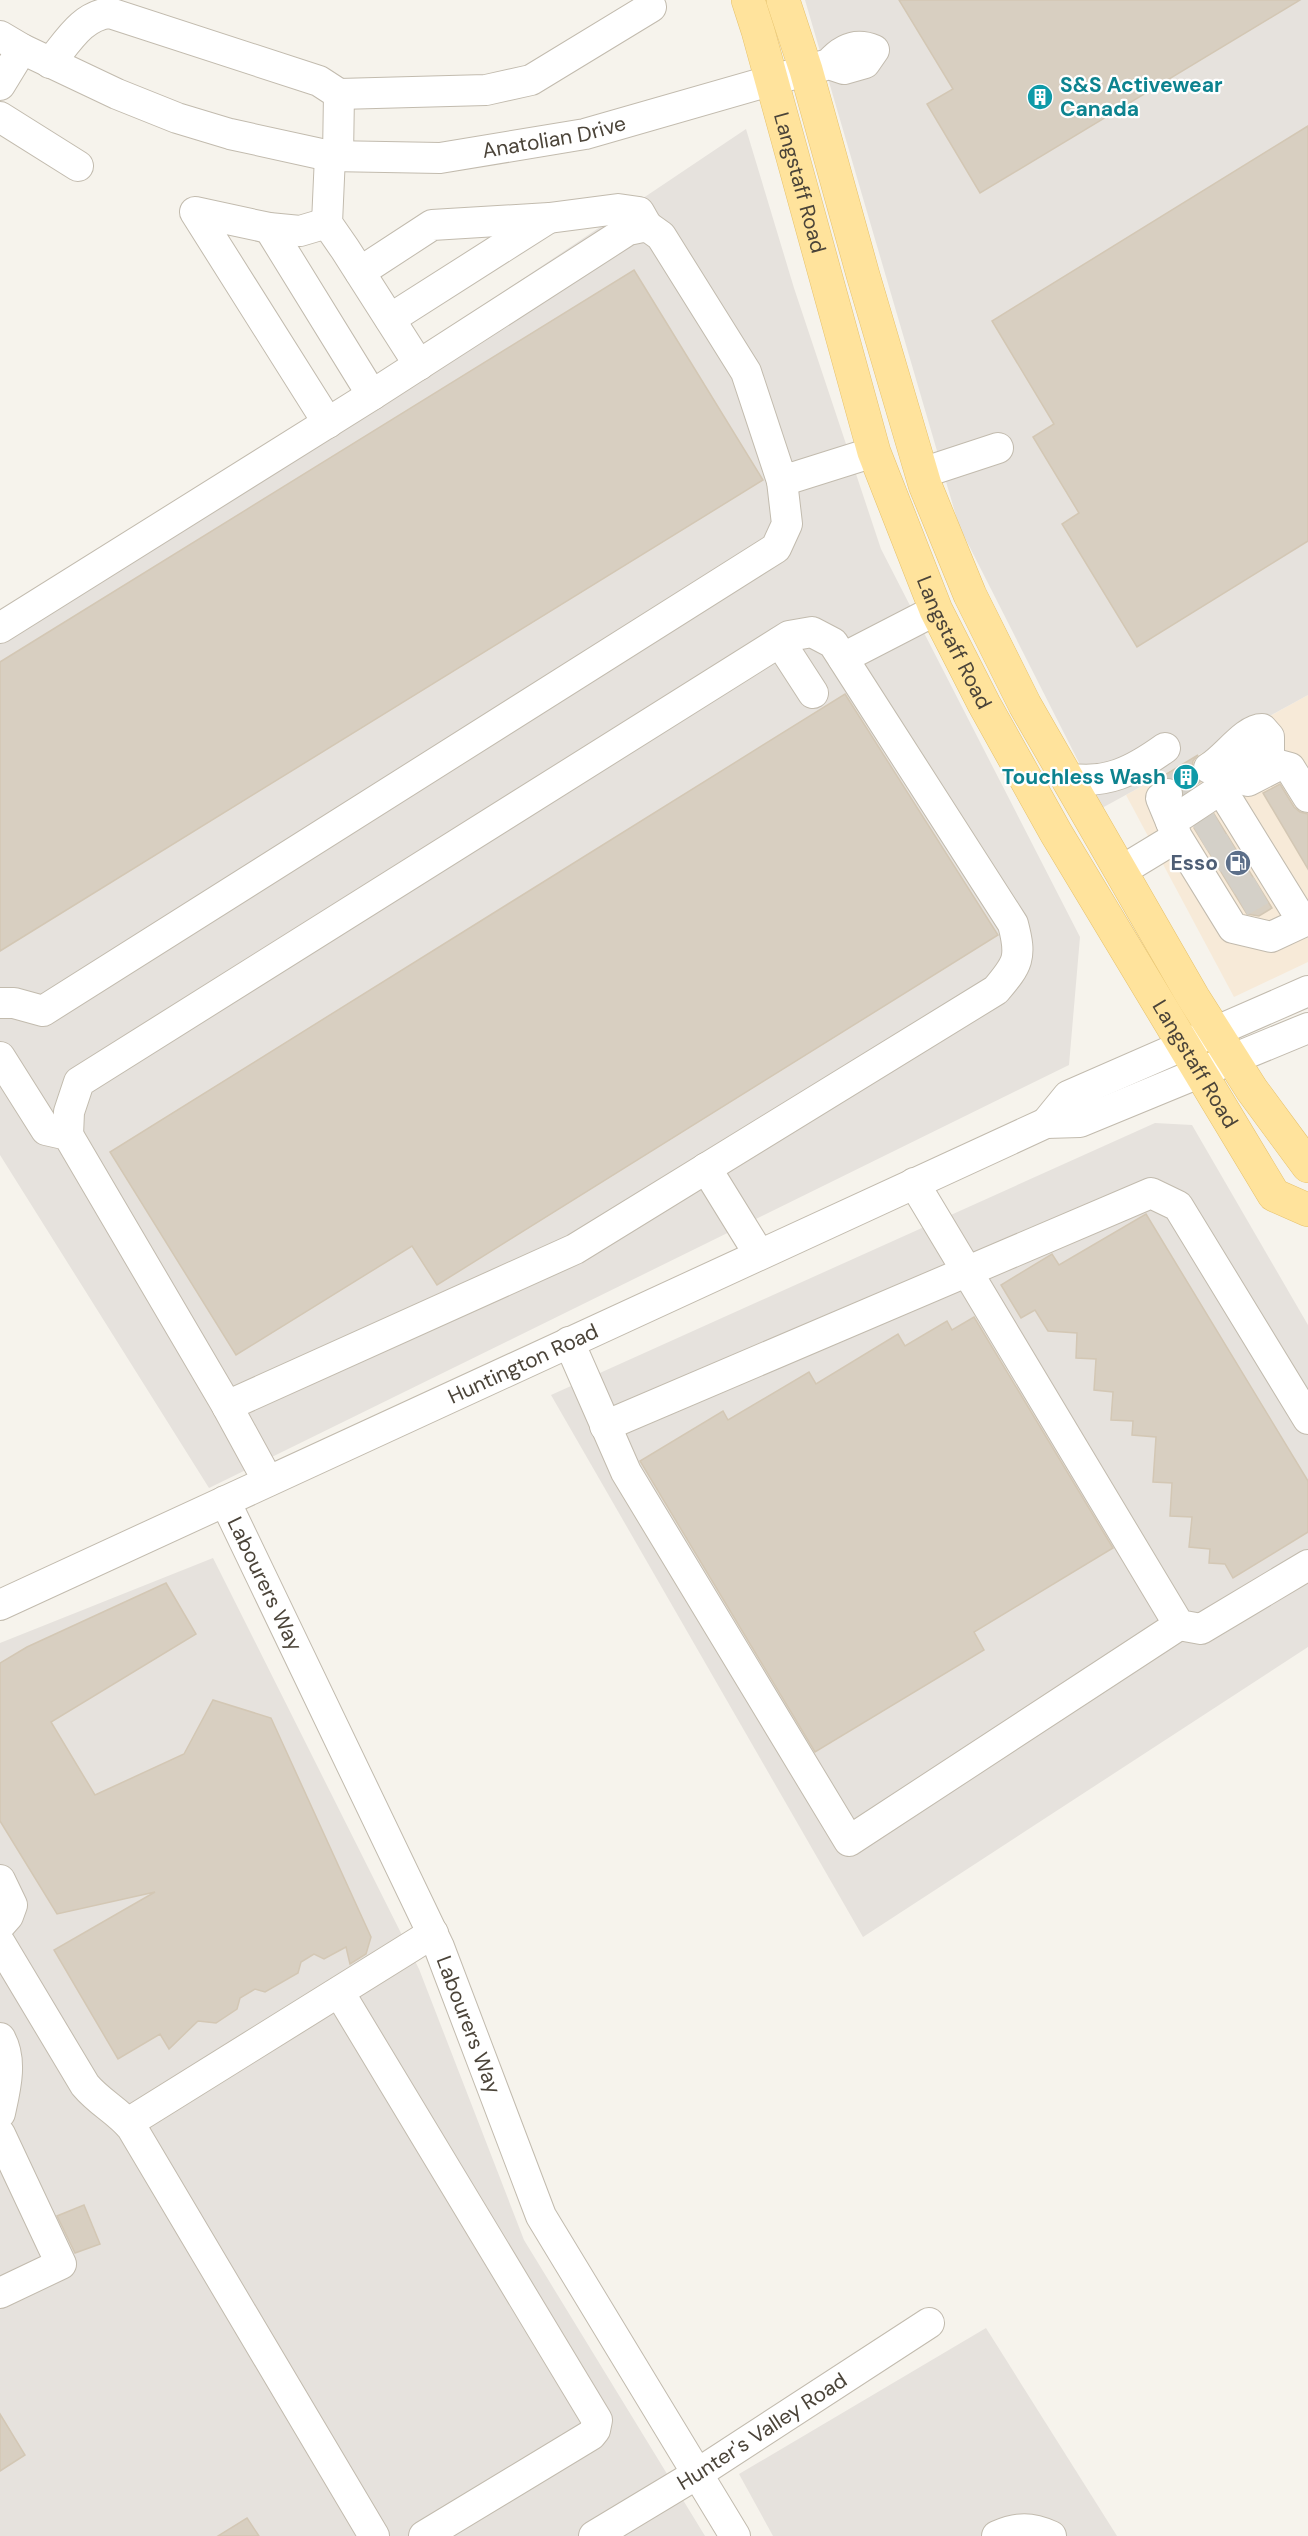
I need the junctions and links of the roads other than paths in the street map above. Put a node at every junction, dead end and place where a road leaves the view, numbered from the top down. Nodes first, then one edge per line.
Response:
1 (748, 0) edge
2 (783, 0) edge
3 (105, 7) edge
4 (651, 7) dead end
5 (11, 43) edge
6 (882, 48) dead end
7 (50, 63) junction
8 (818, 67) junction
9 (771, 79) junction
10 (0, 86) edge
11 (339, 94) junction
12 (0, 117) edge
13 (334, 156) junction
14 (78, 166) dead end
15 (549, 218) junction
16 (327, 224) junction
17 (647, 226) junction
18 (269, 228) junction
19 (360, 272) junction
20 (390, 319) junction
21 (419, 365) junction
22 (372, 395) junction
23 (328, 423) junction
24 (998, 448) dead end
25 (874, 452) junction
26 (922, 473) junction
27 (782, 480) junction
28 (936, 610) junction
29 (0, 628) edge
30 (780, 642) junction
31 (843, 658) junction
32 (813, 693) dead end
33 (1165, 748) dead end
34 (1067, 778) junction
35 (1308, 798) edge
36 (1221, 847) junction
37 (1121, 871) junction
38 (1306, 919) edge
39 (1308, 991) edge
40 (0, 1003) edge
41 (1308, 1028) edge
42 (1185, 1045) junction
43 (1225, 1047) junction
44 (0, 1057) edge
45 (1201, 1073) junction
46 (1046, 1123) junction
47 (68, 1135) junction
48 (1308, 1166) edge
49 (706, 1168) junction
50 (914, 1183) junction
51 (1308, 1210) edge
52 (759, 1254) junction
53 (966, 1271) junction
54 (569, 1342) junction
55 (227, 1406) junction
56 (1308, 1419) edge
57 (605, 1426) junction
58 (268, 1481) junction
59 (225, 1501) junction
60 (1308, 1565) edge
61 (0, 1605) edge
62 (1179, 1625) junction
63 (0, 1880) edge
64 (0, 1925) edge
65 (433, 1933) junction
66 (0, 1943) edge
67 (339, 1992) junction
68 (0, 2038) edge
69 (0, 2113) edge
70 (128, 2123) junction
71 (0, 2134) edge
72 (0, 2293) edge
73 (929, 2323) dead end
74 (697, 2474) junction
75 (374, 2536) edge
76 (424, 2536) edge
77 (594, 2536) edge
78 (735, 2536) edge
79 (997, 2536) edge
80 (1051, 2536) edge

1 - 9 main road, Langstaff Road
2 - 8 main road, Langstaff Road
3 - 7 street
3 - 11 street
4 - 11 street
5 - 7 street, Anatolian Drive
5 - 10 street
6 - 8 street, Anatolian Drive
7 - 13 street, Anatolian Drive
8 - 9 street, Anatolian Drive
8 - 26 main road, Langstaff Road
9 - 13 street, Anatolian Drive
9 - 25 main road, Langstaff Road
11 - 13 street
12 - 14 street
13 - 16 street
15 - 17 street
15 - 19 street
15 - 20 street
16 - 18 street
16 - 19 street
17 - 21 street
17 - 27 street
18 - 22 street
18 - 23 street
19 - 20 street
20 - 21 street
21 - 22 street
22 - 23 street
23 - 29 street
24 - 26 street
25 - 27 street
25 - 28 main road, Langstaff Road
26 - 34 main road, Langstaff Road
27 - 40 street
28 - 31 street
28 - 42 main road, Langstaff Road
30 - 31 street
30 - 32 street
30 - 47 street
31 - 49 street
33 - 34 street
34 - 37 main road, Langstaff Road
35 - 36 street
36 - 37 street
36 - 38 street
36 - 38 street
37 - 43 main road, Langstaff Road
39 - 43 street, Huntington Road
41 - 43 street, Huntington Road
42 - 43 street, Huntington Road
42 - 45 main road, Langstaff Road
42 - 46 street, Huntington Road
43 - 45 street, Huntington Road
43 - 48 main road, Langstaff Road
44 - 47 street
45 - 46 street, Huntington Road
45 - 51 main road, Langstaff Road
46 - 50 street, Huntington Road
47 - 55 street
49 - 52 street
49 - 55 street
50 - 52 street, Huntington Road
50 - 53 street
52 - 54 street, Huntington Road
53 - 56 street
53 - 57 street
53 - 62 street
54 - 57 street
54 - 58 street, Huntington Road
55 - 58 street
57 - 62 street
58 - 59 street, Huntington Road
59 - 61 street, Huntington Road
59 - 65 street, Labourers Way
60 - 62 street
63 - 64 street
65 - 67 street
65 - 74 street, Labourers Way
66 - 70 street
67 - 70 street
67 - 76 street
68 - 69 street
70 - 75 street
71 - 72 street
73 - 74 street, Hunter's Valley Road
74 - 77 street, Hunter's Valley Road
74 - 78 street, Labourers Way
79 - 80 street

